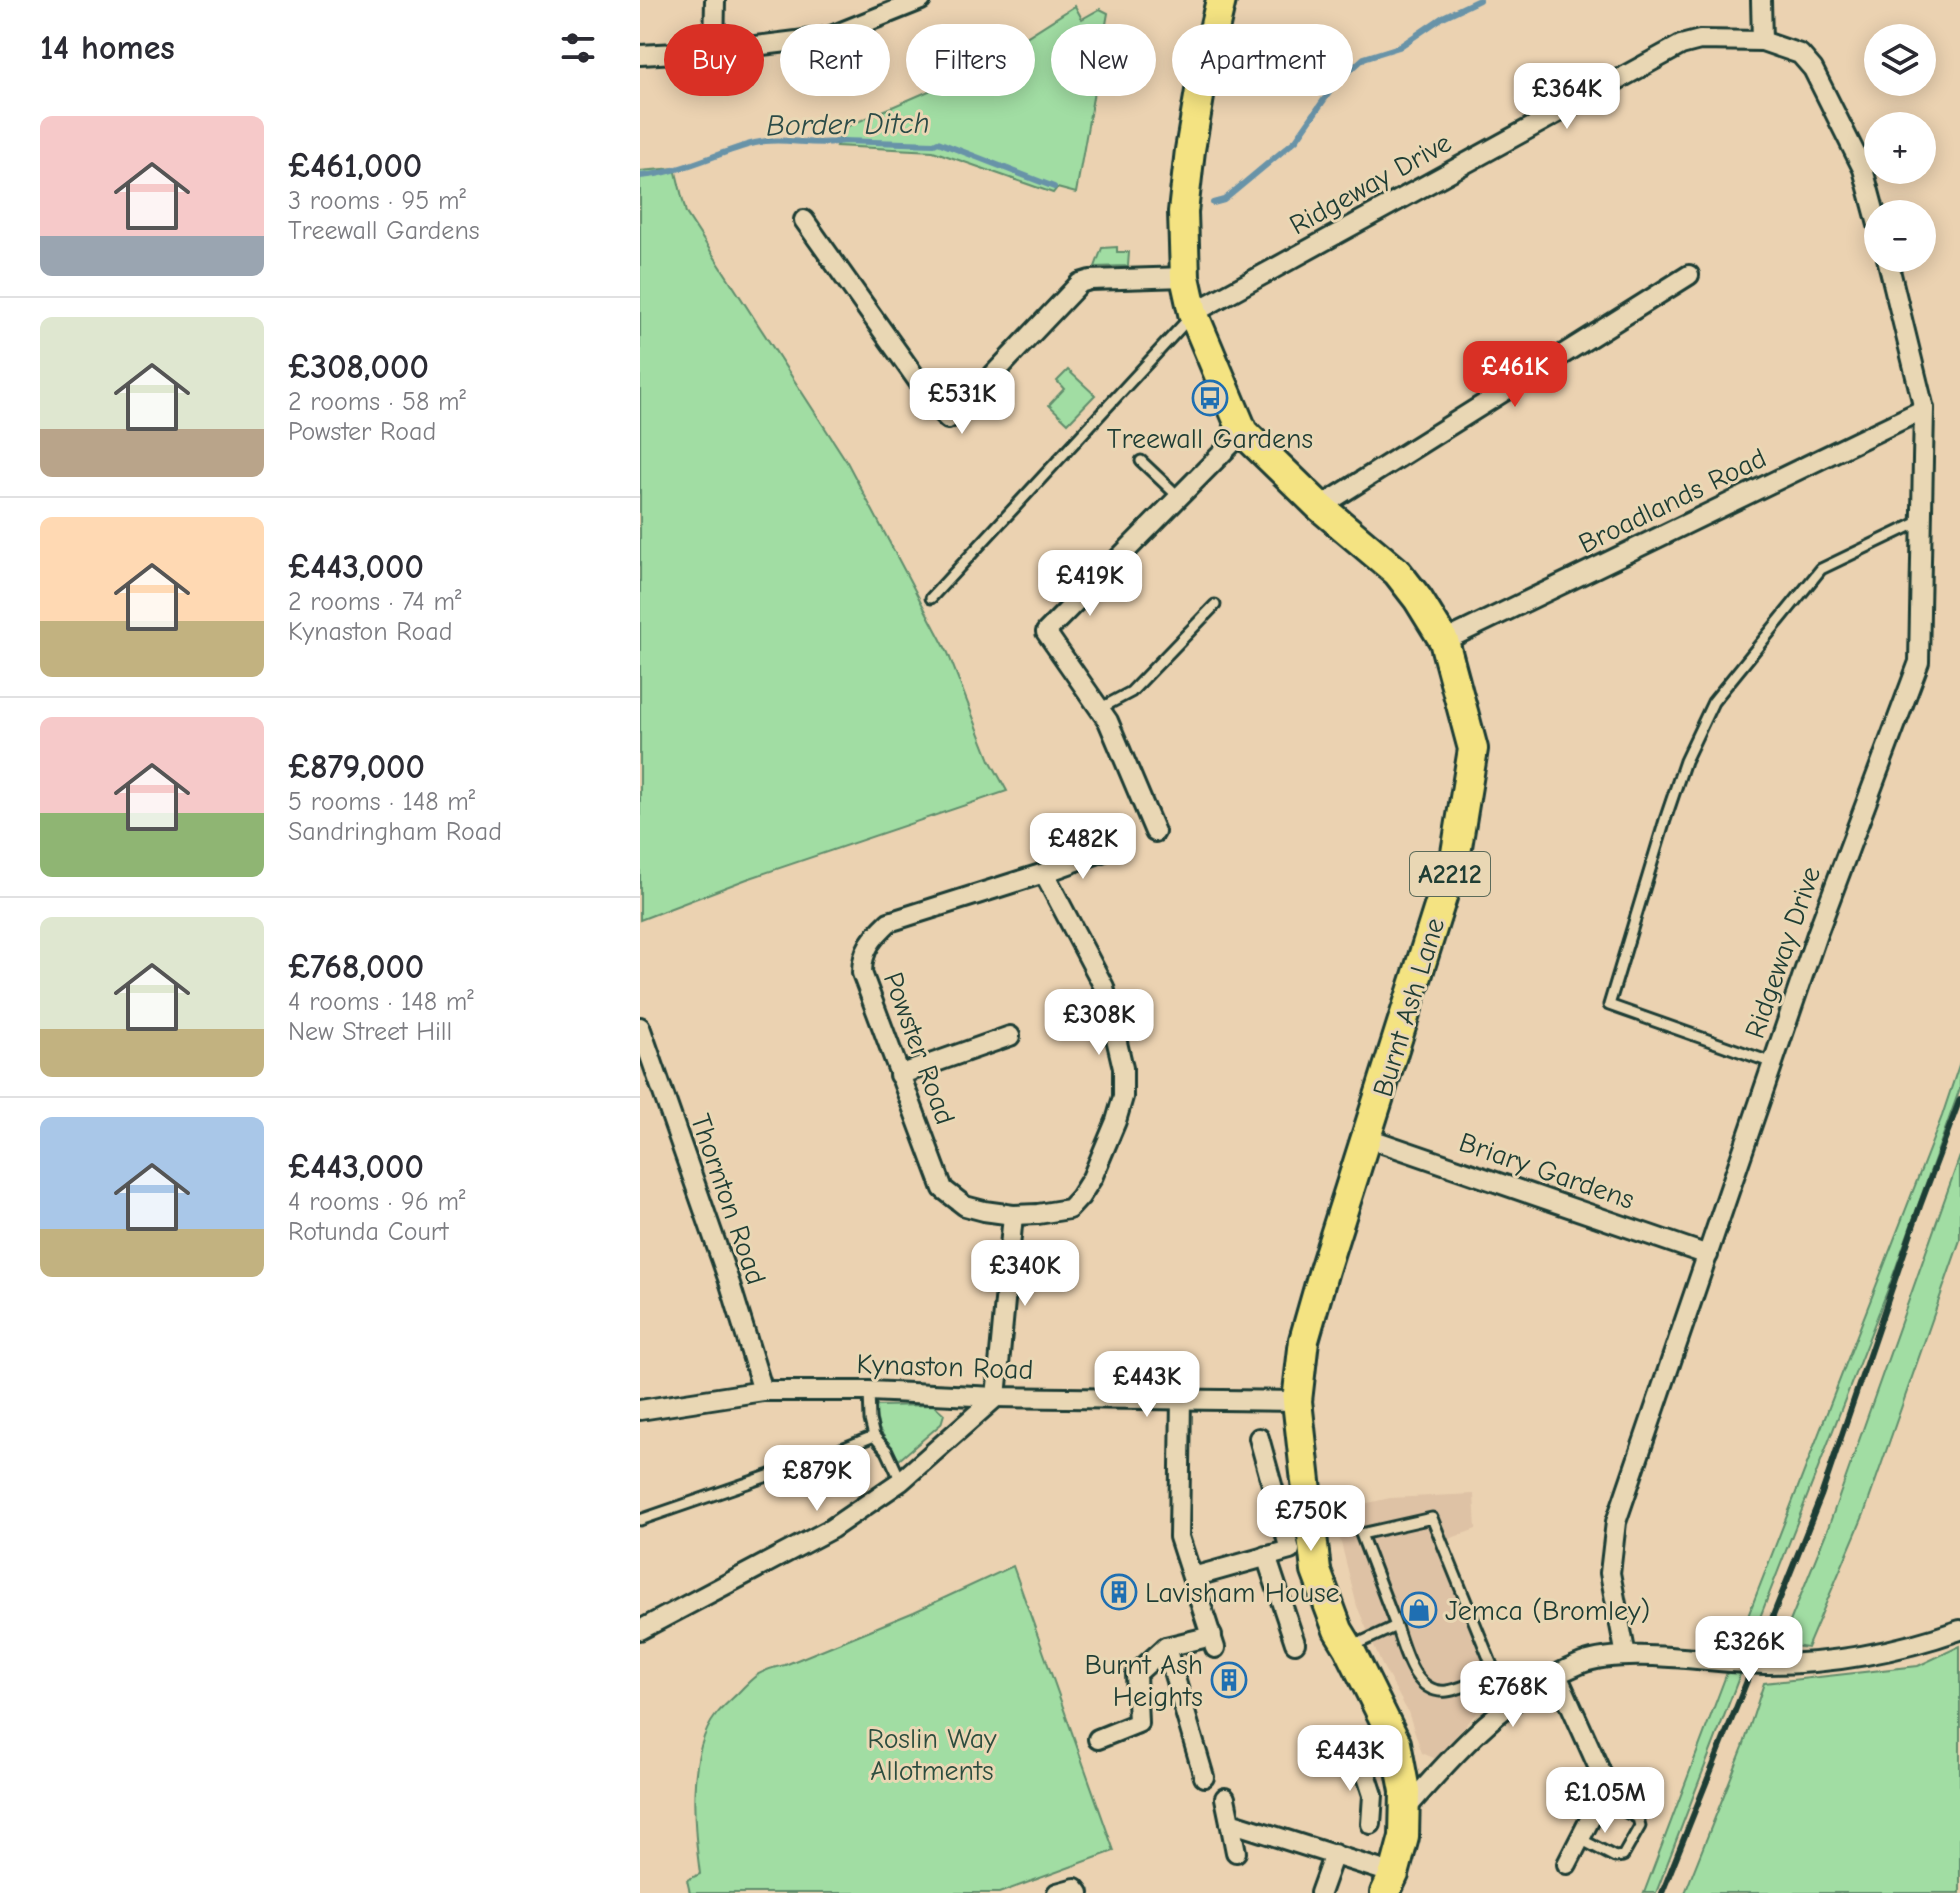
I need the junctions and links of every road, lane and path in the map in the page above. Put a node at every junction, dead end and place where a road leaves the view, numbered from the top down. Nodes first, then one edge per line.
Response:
1 (715, 0) edge
2 (921, 0) edge
3 (1221, 0) edge
4 (1761, 0) edge
5 (715, 24) edge
6 (1762, 41) junction
7 (764, 45) edge
8 (664, 54) edge
9 (640, 55) edge
10 (1871, 200) edge
11 (804, 220) dead end
12 (1890, 272) edge
13 (1689, 275) dead end
14 (1185, 277) junction
15 (1193, 313) junction
16 (1924, 409) junction
17 (1243, 432) junction
18 (1141, 461) dead end
19 (1179, 497) junction
20 (1320, 507) junction
21 (1922, 521) junction
22 (931, 598) dead end
23 (1215, 605) dead end
24 (1444, 641) junction
25 (1099, 709) junction
26 (1155, 832) dead end
27 (1107, 850) dead end
28 (1044, 873) junction
29 (640, 1027) edge
30 (1010, 1036) dead end
31 (1773, 1063) junction
32 (899, 1075) junction
33 (1368, 1138) junction
34 (1013, 1215) junction
35 (1708, 1255) junction
36 (763, 1391) junction
37 (869, 1391) junction
38 (996, 1397) junction
39 (1181, 1398) junction
40 (1297, 1401) junction
41 (640, 1410) edge
42 (874, 1436) junction
43 (1259, 1438) dead end
44 (901, 1481) junction
45 (640, 1520) edge
46 (1266, 1556) junction
47 (1193, 1577) junction
48 (1396, 1626) junction
49 (640, 1630) edge
50 (1960, 1630) edge
51 (1295, 1643) dead end
52 (1166, 1647) junction
53 (1349, 1648) junction
54 (1626, 1656) junction
55 (1495, 1673) junction
56 (1557, 1675) junction
57 (1510, 1702) junction
58 (1098, 1739) dead end
59 (1361, 1758) dead end
60 (1204, 1777) dead end
61 (1373, 1795) junction
62 (1225, 1798) dead end
63 (1600, 1799) junction
64 (1406, 1800) junction
65 (1230, 1822) junction
66 (1371, 1824) dead end
67 (1580, 1839) junction
68 (1236, 1852) dead end
69 (1334, 1854) junction
70 (1567, 1864) dead end
71 (1390, 1884) edge
72 (1057, 1893) edge
73 (1079, 1893) edge
74 (1320, 1893) edge

1 - 5 street
2 - 7 street
3 - 14 main road, Burnt Ash Lane / A2212
4 - 6 street
6 - 10 street, Ridgeway Drive
6 - 15 street, Ridgeway Drive
8 - 9 street
11 - 14 street
12 - 16 street, Ridgeway Drive
13 - 20 street
14 - 15 main road, Burnt Ash Lane / A2212
15 - 17 main road, Burnt Ash Lane / A2212
15 - 22 lane
16 - 21 street, Ridgeway Drive
16 - 24 street, Broadlands Road
17 - 19 street
17 - 20 main road, Burnt Ash Lane / A2212
18 - 19 lane
19 - 25 street
20 - 24 main road, Burnt Ash Lane / A2212
21 - 31 street, Ridgeway Drive
21 - 31 lane
23 - 25 lane
24 - 33 main road, Burnt Ash Lane / A2212
25 - 26 street
27 - 28 street, Powster Road
28 - 32 street, Powster Road
28 - 34 street, Powster Road
29 - 36 street, Thornton Road
30 - 32 street
31 - 35 street, Ridgeway Drive
32 - 34 street, Powster Road
33 - 35 street, Briary Gardens
33 - 40 main road, Burnt Ash Lane / A2212
34 - 38 street
35 - 54 street, Ridgeway Drive
36 - 37 street, Kynaston Road
36 - 41 street, Kynaston Road
37 - 38 street, Kynaston Road
37 - 42 lane
38 - 39 street, Kynaston Road
38 - 44 street
39 - 40 street, Kynaston Road
39 - 47 street
40 - 53 main road, Burnt Ash Lane / A2212
42 - 44 lane
42 - 45 lane
43 - 46 street
44 - 49 street
46 - 47 street
46 - 51 street
47 - 52 street
48 - 53 lane
48 - 55 lane
48 - 55 lane
50 - 54 street
52 - 58 street
52 - 60 street
53 - 64 main road, Burnt Ash Lane / A2212
54 - 56 street
55 - 57 lane
56 - 57 street
56 - 63 street
57 - 64 street
59 - 61 street
61 - 64 street
61 - 66 street
62 - 65 street
63 - 67 street
63 - 67 lane
64 - 71 main road, Burnt Ash Lane / A2212
65 - 68 street
65 - 69 street
67 - 70 street
69 - 71 street
69 - 74 street
72 - 73 street

